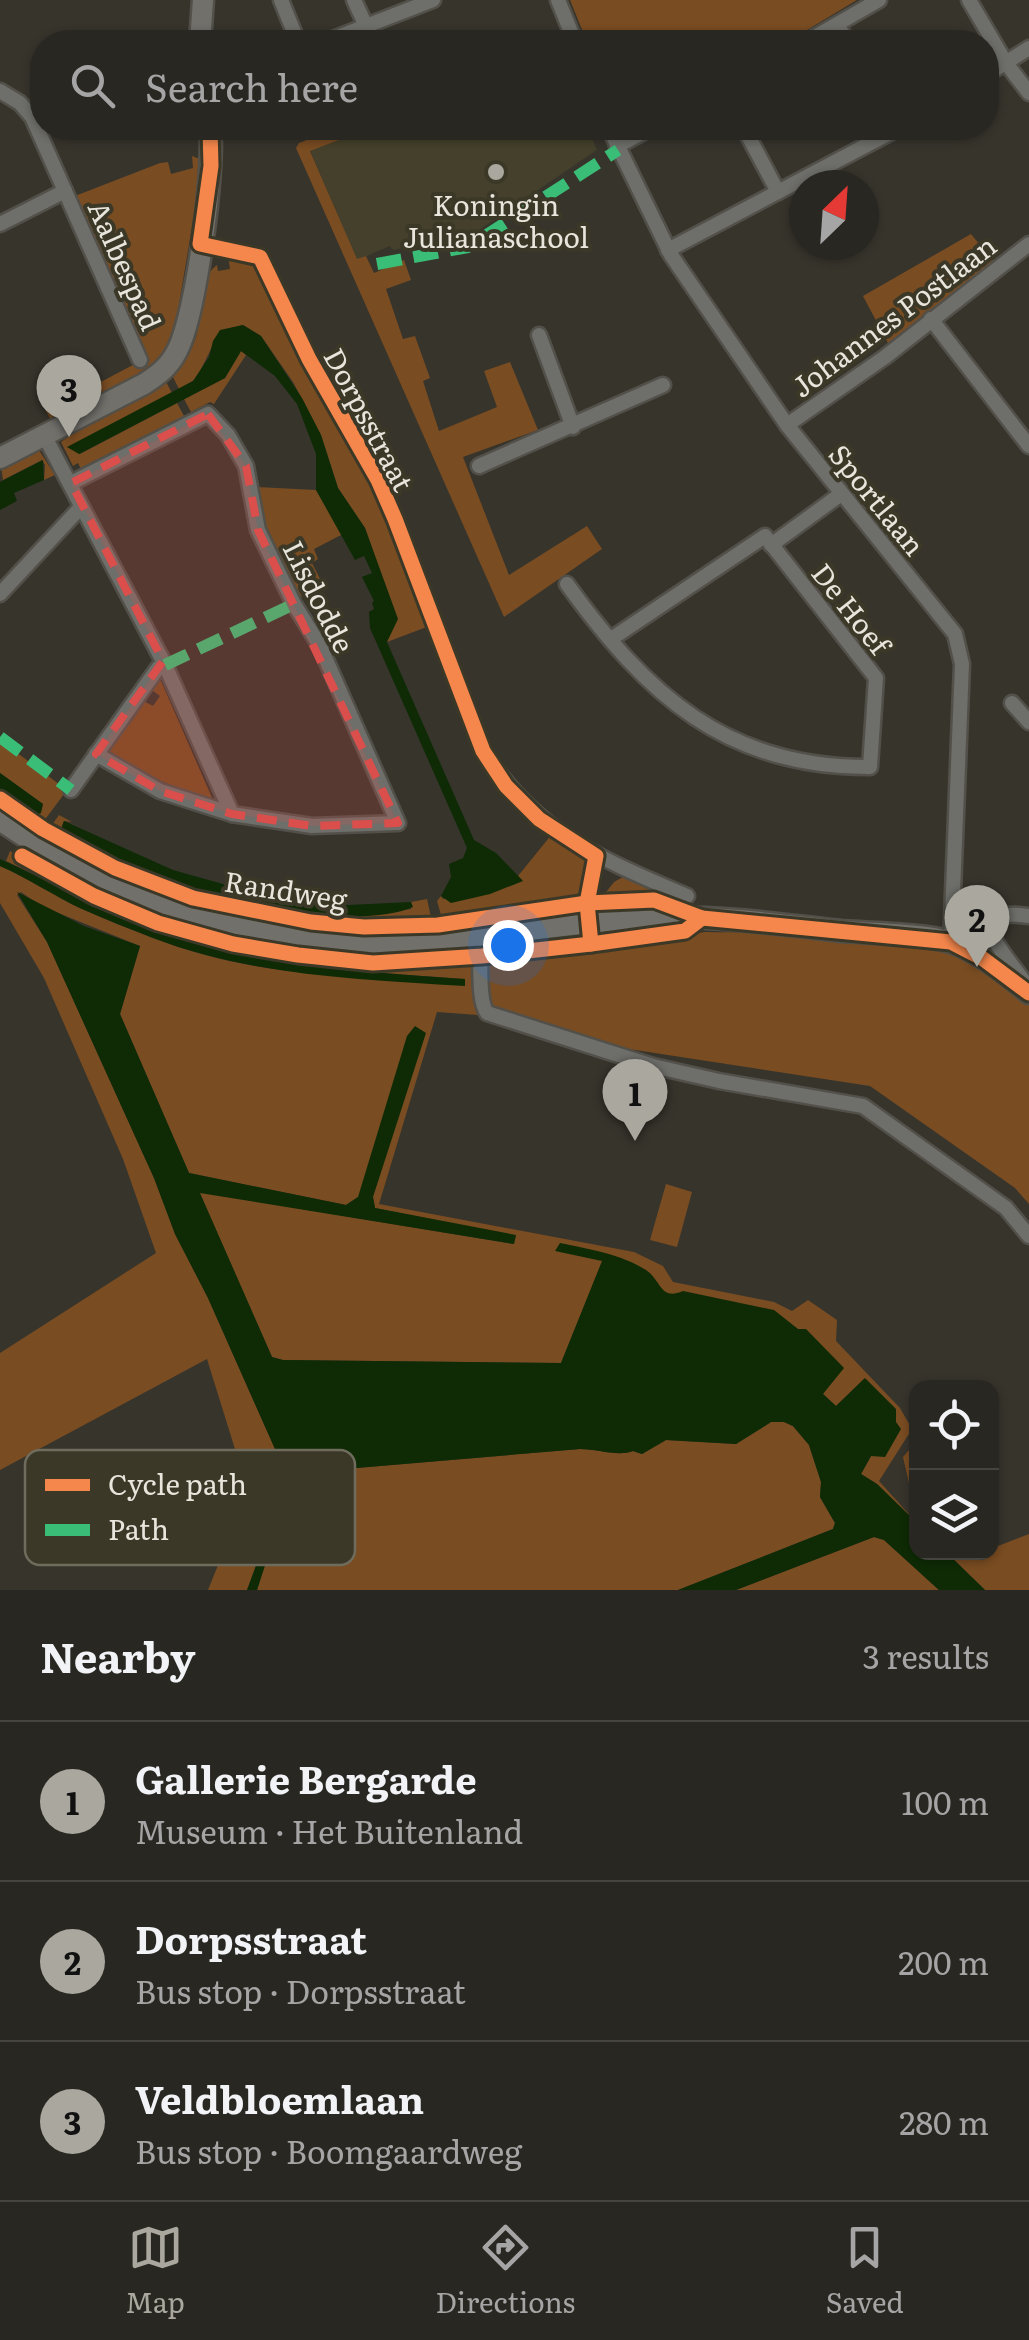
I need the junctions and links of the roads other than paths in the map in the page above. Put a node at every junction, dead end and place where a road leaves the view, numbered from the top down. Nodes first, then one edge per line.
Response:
1 (203, 0) edge
2 (281, 0) edge
3 (354, 0) edge
4 (433, 0) edge
5 (558, 0) edge
6 (878, 0) edge
7 (969, 0) edge
8 (415, 3) edge
9 (837, 24) junction
10 (366, 26) junction
11 (200, 30) edge
12 (293, 30) edge
13 (356, 30) edge
14 (570, 30) edge
15 (827, 30) edge
16 (841, 30) edge
17 (987, 30) edge
18 (1029, 48) edge
19 (999, 51) edge
20 (1006, 63) junction
21 (999, 67) edge
22 (0, 92) edge
23 (1029, 92) edge
24 (30, 115) edge
25 (42, 140) edge
26 (210, 140) edge
27 (614, 140) edge
28 (628, 140) edge
29 (750, 140) edge
30 (876, 140) edge
31 (616, 146) junction
32 (65, 192) junction
33 (778, 192) junction
34 (0, 224) edge
35 (200, 244) junction
36 (1029, 244) edge
37 (668, 250) junction
38 (931, 319) junction
39 (539, 335) dead end
40 (140, 360) dead end
41 (663, 385) dead end
42 (788, 425) junction
43 (572, 427) junction
44 (44, 435) junction
45 (1026, 437) edge
46 (0, 458) edge
47 (479, 466) dead end
48 (71, 482) junction
49 (841, 494) junction
50 (82, 506) junction
51 (772, 546) junction
52 (567, 584) dead end
53 (0, 594) edge
54 (611, 639) junction
55 (166, 665) junction
56 (1012, 703) dead end
57 (1029, 722) edge
58 (96, 754) junction
59 (71, 790) dead end
60 (232, 814) junction
61 (0, 820) edge
62 (686, 896) dead end
63 (1029, 916) edge
64 (478, 938) junction
65 (951, 942) junction
66 (1029, 991) edge
67 (1029, 1236) edge

1 - 11 main road
2 - 12 street
3 - 10 street
4 - 8 street
5 - 14 street
6 - 9 street
7 - 17 street
8 - 10 street
9 - 15 street
9 - 16 street
10 - 13 street
18 - 20 street
19 - 20 street
20 - 21 street
20 - 23 street
22 - 24 street, Aalbespad
25 - 32 street, Aalbespad
26 - 35 main road
27 - 31 street, Sportlaan
28 - 31 street
29 - 33 street
30 - 33 street
31 - 37 street, Sportlaan
32 - 34 street
32 - 40 street, Aalbespad
33 - 37 street
35 - 44 main road
35 - 62 street, Dorpsstraat
36 - 38 street, Johannes Postlaan
37 - 42 street, Sportlaan
38 - 42 street, Johannes Postlaan
38 - 45 street
39 - 43 street
41 - 43 street
42 - 49 street, Sportlaan
43 - 47 street
44 - 46 main road
44 - 48 street
48 - 50 street
48 - 60 street, Lisdodde
49 - 51 street
49 - 65 street, Sportlaan
50 - 53 street
50 - 55 street
51 - 54 street
51 - 54 street, De Hoef
52 - 54 street, De Hoef
55 - 58 street
55 - 60 street
56 - 57 street
58 - 59 street
58 - 60 street
61 - 64 main road, Randweg
63 - 66 street
64 - 65 main road, Randweg
64 - 67 street
65 - 66 main road

